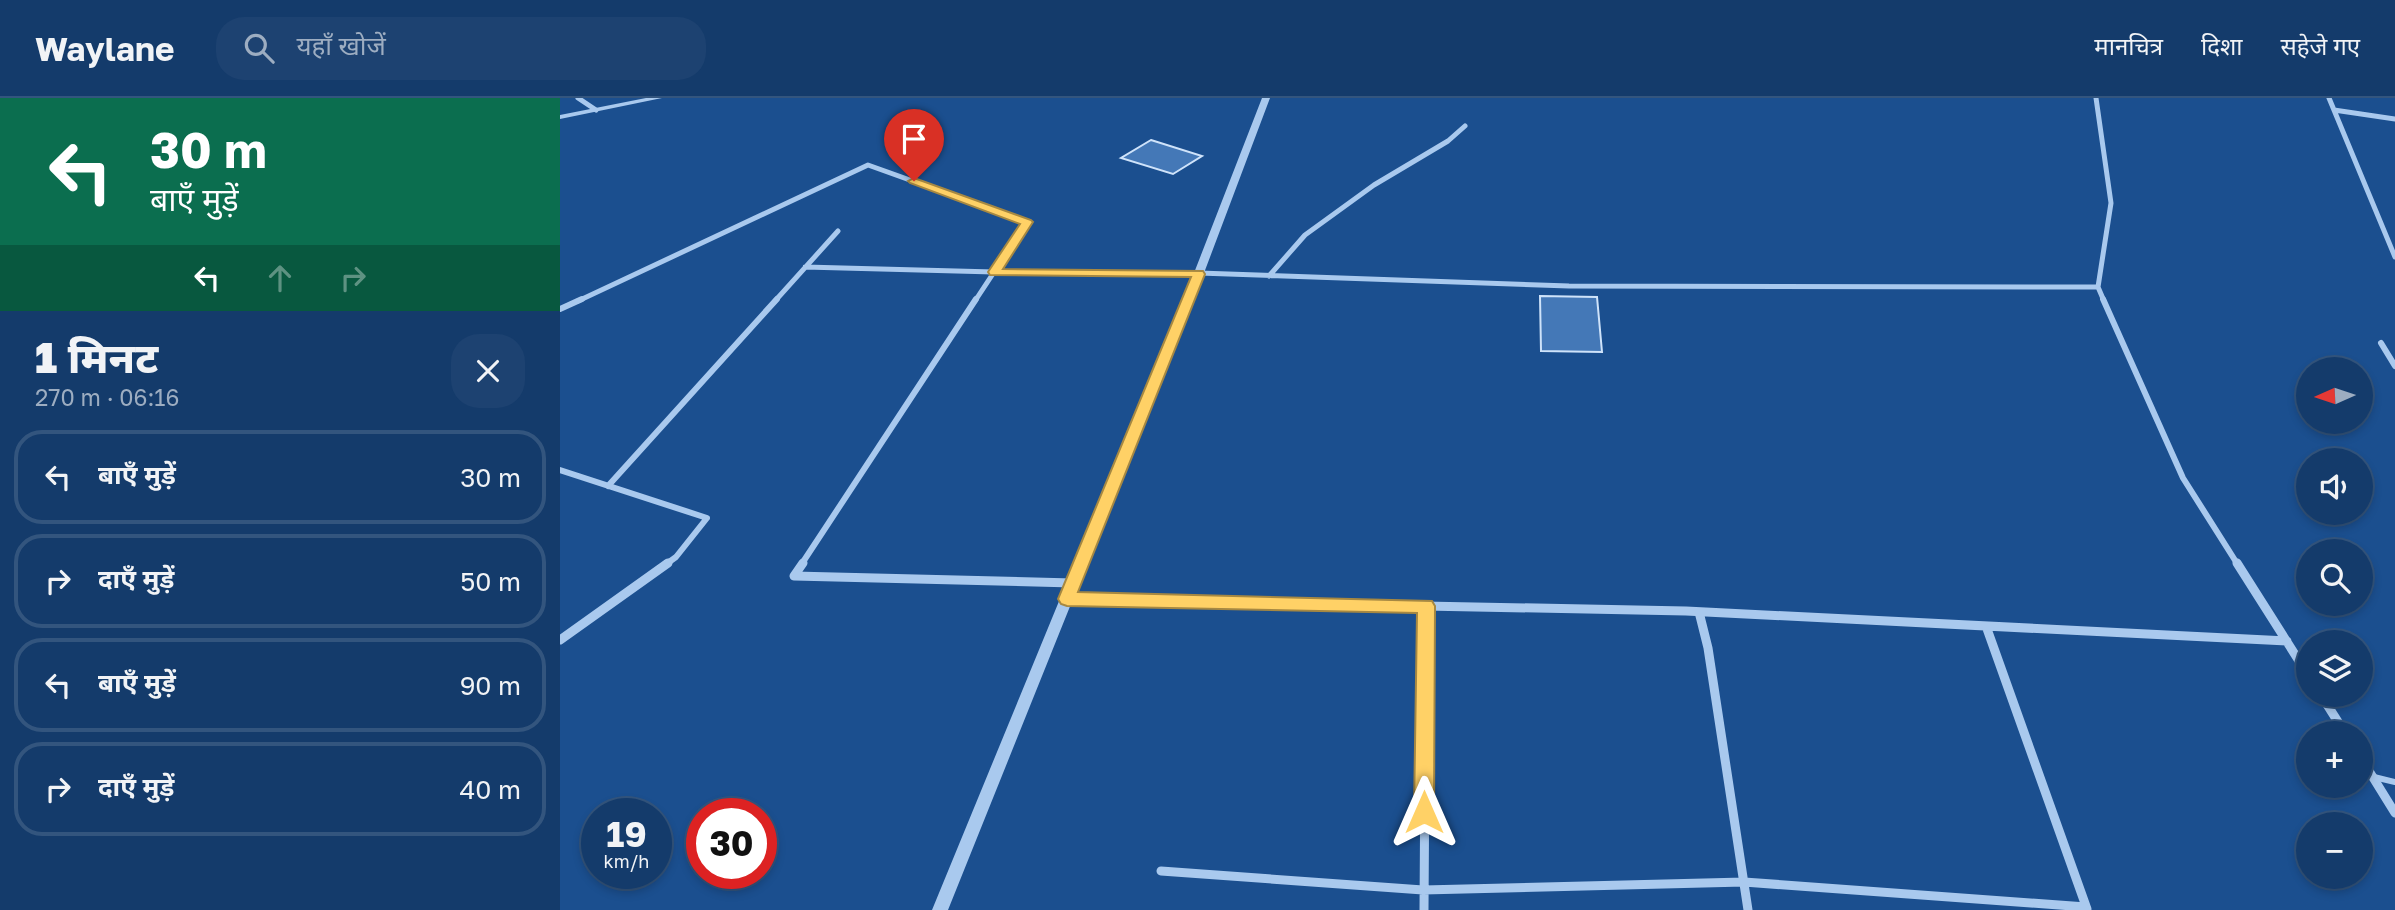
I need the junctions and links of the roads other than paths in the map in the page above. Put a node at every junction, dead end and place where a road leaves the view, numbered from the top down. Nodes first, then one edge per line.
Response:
1 (578, 98) edge
2 (657, 98) edge
3 (1266, 98) edge
4 (2096, 98) edge
5 (2329, 98) edge
6 (596, 110) junction
7 (2334, 110) junction
8 (560, 117) edge
9 (2395, 119) edge
10 (1465, 127) dead end
11 (838, 231) dead end
12 (2395, 257) edge
13 (805, 267) junction
14 (994, 272) junction
15 (1199, 274) junction
16 (1269, 276) junction
17 (2098, 287) junction
18 (560, 309) edge
19 (2381, 343) dead end
20 (2395, 366) edge
21 (560, 470) edge
22 (608, 486) junction
23 (1073, 583) junction
24 (1067, 599) junction
25 (1426, 606) junction
26 (1699, 612) junction
27 (1986, 626) junction
28 (560, 639) edge
29 (2287, 641) junction
30 (2296, 656) edge
31 (2373, 777) edge
32 (2373, 779) edge
33 (2395, 782) edge
34 (2395, 813) edge
35 (1161, 872) dead end
36 (1744, 882) junction
37 (1423, 890) junction
38 (2087, 909) edge
39 (940, 910) edge
40 (1424, 910) edge
41 (1748, 910) edge

1 - 6 street
2 - 6 street
3 - 15 street
4 - 17 street
5 - 7 street
6 - 8 street
7 - 9 street
7 - 12 street
10 - 16 street
11 - 13 street
13 - 14 street
13 - 22 street
14 - 15 street
14 - 18 street
14 - 23 street
15 - 16 street
15 - 23 street
16 - 17 street
17 - 29 street
19 - 20 street
21 - 22 street
22 - 28 street
23 - 24 street
24 - 25 street
24 - 39 street
25 - 26 street
25 - 37 street
26 - 27 street
26 - 36 street
27 - 29 street
27 - 38 street
29 - 30 street
31 - 33 lane
32 - 34 street
35 - 37 street
36 - 37 street
36 - 38 street
36 - 41 street
37 - 40 street

